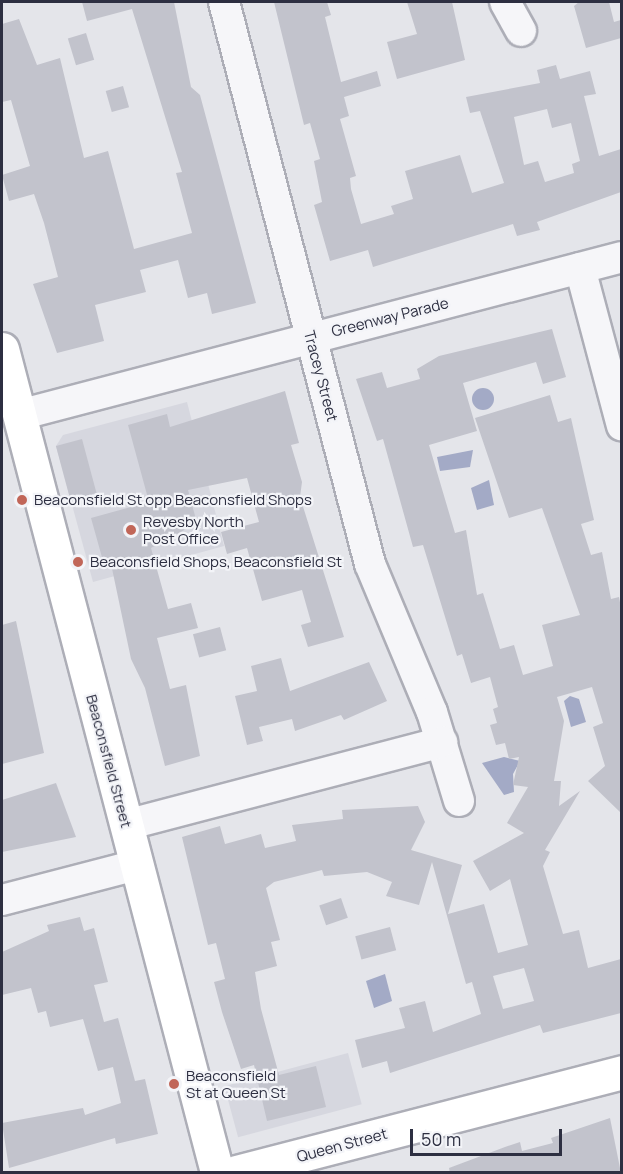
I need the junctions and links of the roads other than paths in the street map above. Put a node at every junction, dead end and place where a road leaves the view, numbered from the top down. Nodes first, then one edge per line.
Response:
1 (224, 2) edge
2 (505, 2) edge
3 (521, 31) dead end
4 (621, 257) edge
5 (580, 268) junction
6 (311, 337) junction
7 (2, 349) edge
8 (19, 415) junction
9 (621, 426) edge
10 (442, 742) junction
11 (459, 801) dead end
12 (126, 825) junction
13 (136, 865) junction
14 (2, 900) edge
15 (621, 1072) edge
16 (217, 1173) edge
17 (236, 1173) edge

1 - 6 street, Tracey Street
2 - 3 street
4 - 5 street, Greenway Parade
5 - 6 street, Greenway Parade
5 - 9 street
6 - 8 street, Greenway Parade
6 - 10 street, Tracey Street
7 - 8 main road, Beaconsfield Street
8 - 12 main road, Beaconsfield Street
10 - 11 street, Tracey Street
10 - 12 street
12 - 13 main road, Beaconsfield Street
13 - 14 street
13 - 16 main road, Beaconsfield Street
15 - 17 main road, Queen Street

